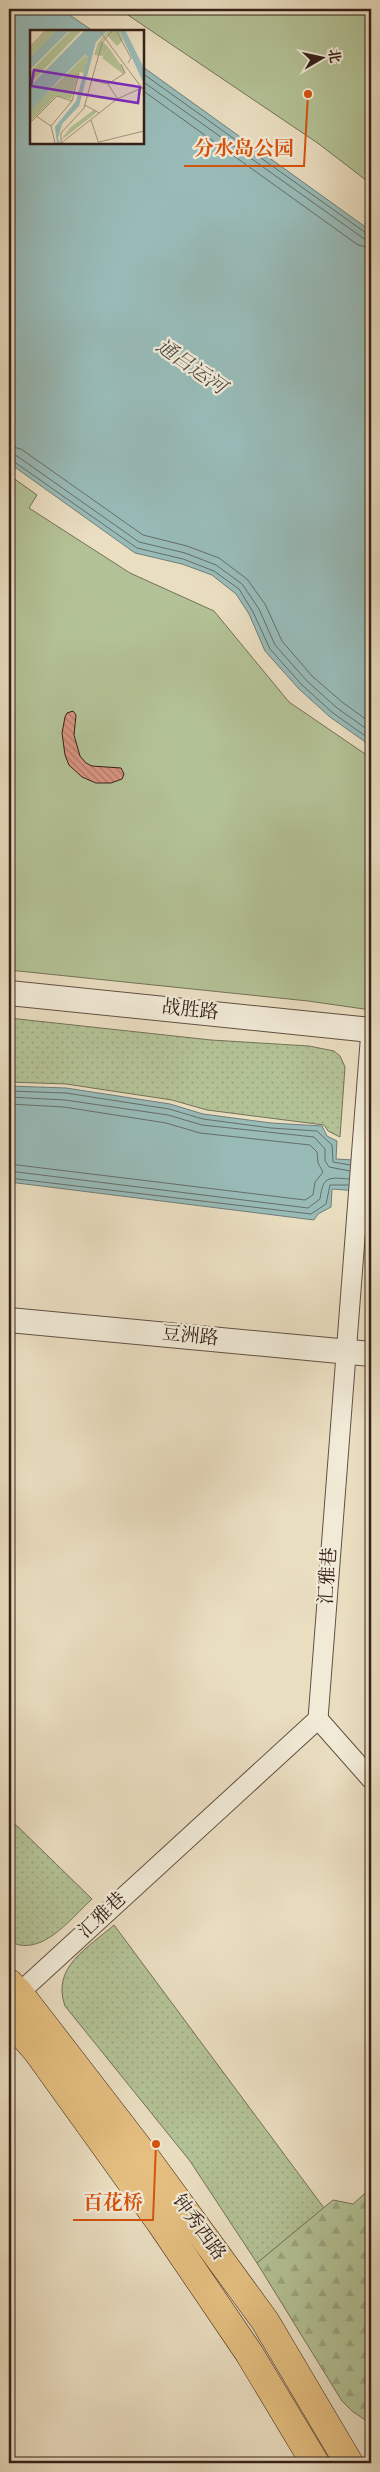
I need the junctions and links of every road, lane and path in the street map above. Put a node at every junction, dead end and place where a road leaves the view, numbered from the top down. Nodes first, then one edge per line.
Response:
1 (9, 993) edge
2 (371, 1030) edge
3 (9, 1320) edge
4 (346, 1352) junction
5 (371, 1354) edge
6 (318, 1719) junction
7 (371, 1780) edge
8 (14, 1988) edge
9 (9, 2019) edge
10 (315, 2463) edge
11 (349, 2463) edge

1 - 2 street, 战胜路
2 - 4 street, 汇雅巷
3 - 4 street, 豆洲路
4 - 5 street, 豆洲路
4 - 6 street, 汇雅巷
6 - 7 street
6 - 8 street, 汇雅巷
8 - 11 main road, 钟秀西路
9 - 10 main road, 钟秀西路

